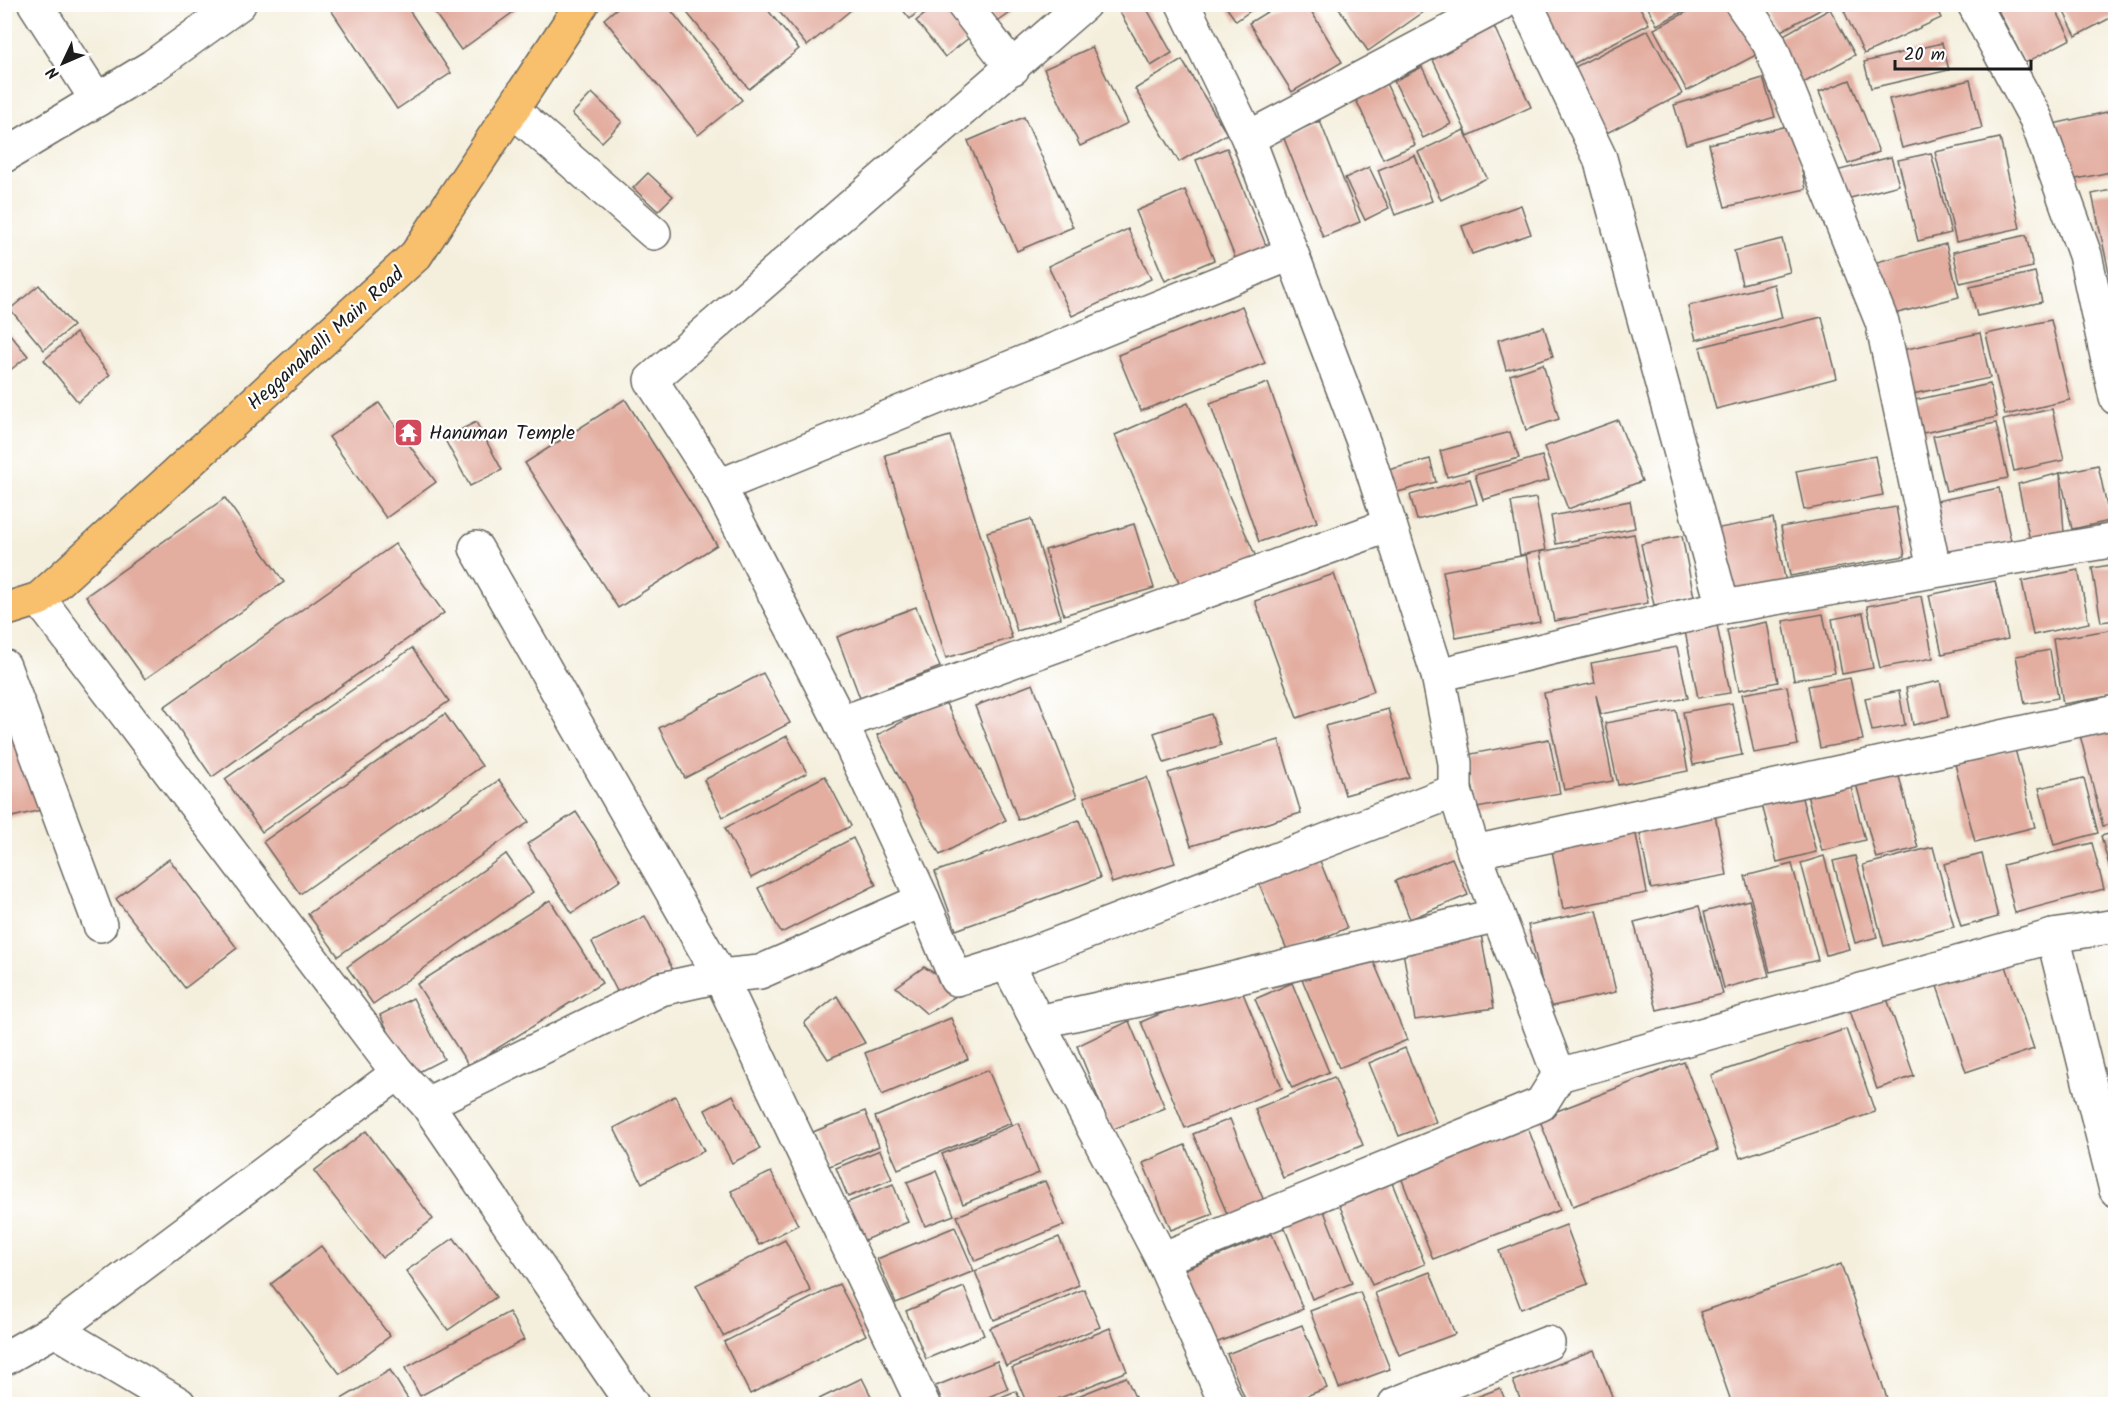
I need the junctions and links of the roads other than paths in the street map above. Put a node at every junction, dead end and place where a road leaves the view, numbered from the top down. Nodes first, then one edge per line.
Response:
1 (35, 4) edge
2 (239, 4) edge
3 (582, 4) edge
4 (963, 4) edge
5 (1084, 4) edge
6 (1183, 4) edge
7 (1501, 4) edge
8 (1526, 4) edge
9 (1742, 4) edge
10 (1974, 4) edge
11 (1013, 68) junction
12 (97, 100) junction
13 (514, 111) junction
14 (1248, 138) junction
15 (4, 156) edge
16 (654, 233) dead end
17 (1290, 254) junction
18 (2115, 398) edge
19 (719, 486) junction
20 (1390, 525) junction
21 (2115, 540) edge
22 (476, 548) dead end
23 (1934, 570) junction
24 (39, 599) junction
25 (1723, 608) junction
26 (4, 610) edge
27 (4, 666) edge
28 (1438, 675) junction
29 (2115, 712) edge
30 (841, 723) junction
31 (1455, 791) junction
32 (1474, 852) junction
33 (923, 900) junction
34 (1498, 915) junction
35 (100, 925) dead end
36 (2115, 926) edge
37 (2053, 936) junction
38 (1007, 963) junction
39 (720, 976) junction
40 (1038, 1022) junction
41 (398, 1073) junction
42 (1559, 1075) junction
43 (427, 1104) junction
44 (2115, 1190) edge
45 (1162, 1258) junction
46 (55, 1330) junction
47 (1548, 1343) dead end
48 (4, 1359) edge
49 (179, 1404) edge
50 (632, 1404) edge
51 (923, 1404) edge
52 (1226, 1404) edge
53 (1395, 1404) edge

1 - 12 street
2 - 12 street
3 - 13 main road, Hegganahalli Main Road
4 - 11 street
5 - 11 street
6 - 14 street
7 - 14 street
8 - 25 street
9 - 23 street
10 - 18 street
11 - 19 street
12 - 15 street
13 - 16 street
13 - 24 main road, Hegganahalli Main Road
14 - 17 street
17 - 19 street
17 - 20 street
19 - 30 street
20 - 28 street
20 - 30 street
21 - 23 street
22 - 39 street
23 - 25 street
24 - 26 main road, Hegganahalli Main Road
24 - 41 street
25 - 28 street
27 - 35 street
28 - 31 street
29 - 32 street
30 - 33 street
31 - 32 street
31 - 38 street
32 - 34 street
33 - 38 street
33 - 39 street
34 - 40 street
34 - 42 street
36 - 37 street
37 - 42 street
37 - 44 street
38 - 40 street
39 - 43 street
39 - 51 street
40 - 45 street
41 - 43 street
41 - 46 street
42 - 45 street
43 - 50 street
45 - 52 street
46 - 48 street
46 - 49 street
47 - 53 street

